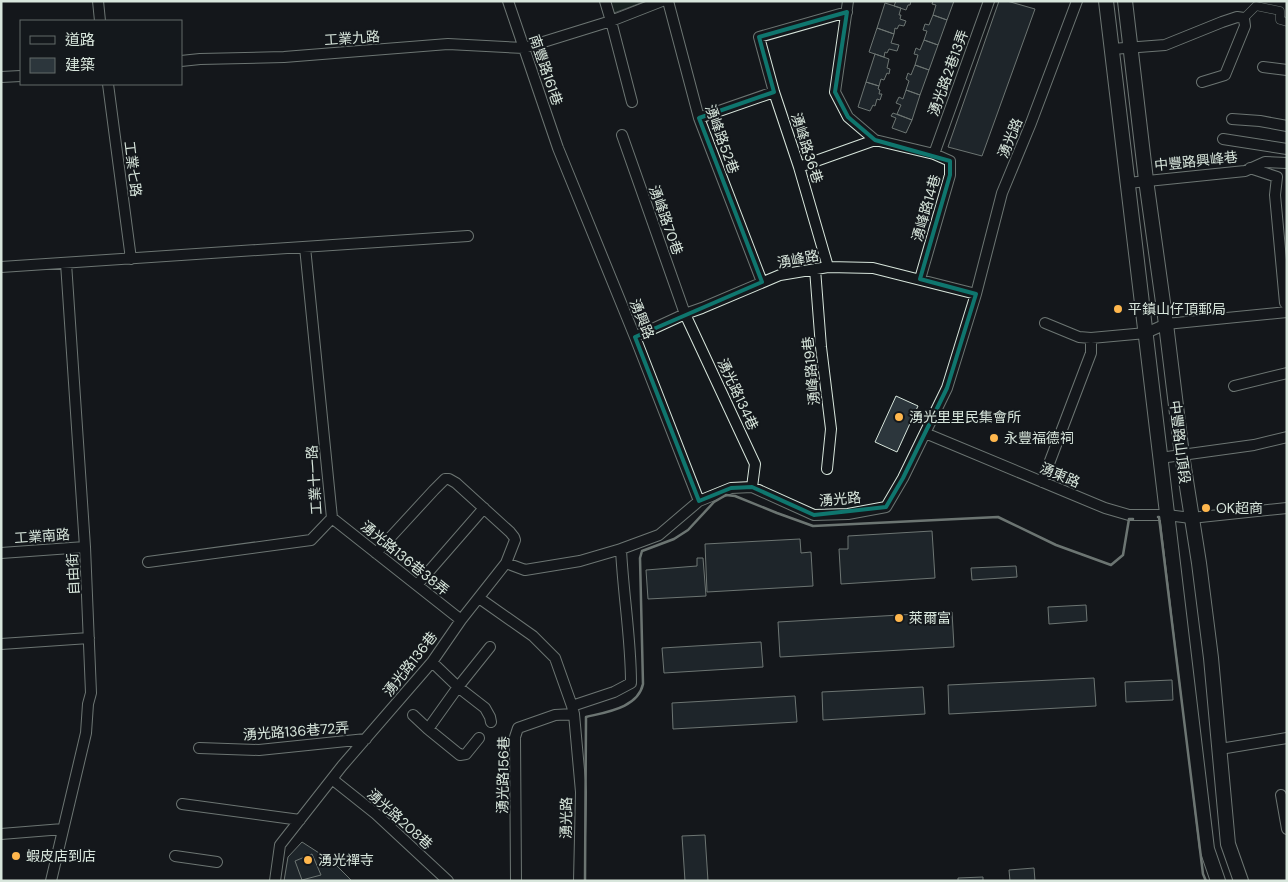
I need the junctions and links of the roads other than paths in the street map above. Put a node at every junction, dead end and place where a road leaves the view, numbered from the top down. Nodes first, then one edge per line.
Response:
1 (98, 1) edge
2 (508, 1) edge
3 (605, 1) edge
4 (662, 1) edge
5 (668, 1) edge
6 (989, 1) edge
7 (1077, 1) edge
8 (1106, 1) edge
9 (1125, 1) edge
10 (848, 7) edge
11 (1244, 18) junction
12 (100, 20) edge
13 (611, 21) junction
14 (1287, 22) edge
15 (524, 48) junction
16 (1131, 48) junction
17 (1112, 50) junction
18 (182, 61) edge
19 (1263, 68) dead end
20 (1287, 70) edge
21 (20, 76) edge
22 (1, 77) edge
23 (1202, 82) dead end
24 (108, 85) edge
25 (774, 92) junction
26 (632, 102) dead end
27 (699, 118) junction
28 (1232, 119) dead end
29 (1287, 126) edge
30 (622, 135) dead end
31 (1223, 139) dead end
32 (875, 140) junction
33 (558, 148) joint
34 (1287, 149) edge
35 (934, 154) junction
36 (1287, 163) edge
37 (799, 167) junction
38 (1250, 168) junction
39 (1146, 180) junction
40 (1128, 183) junction
41 (468, 236) dead end
42 (305, 247) junction
43 (131, 259) junction
44 (66, 262) junction
45 (1, 267) edge
46 (828, 267) junction
47 (815, 269) junction
48 (920, 279) junction
49 (762, 282) junction
50 (976, 294) junction
51 (1287, 304) edge
52 (1287, 312) edge
53 (685, 314) junction
54 (1045, 323) dead end
55 (1166, 324) junction
56 (1146, 333) junction
57 (635, 337) junction
58 (1091, 338) junction
59 (1287, 373) edge
60 (1234, 386) dead end
61 (925, 433) junction
62 (1287, 437) edge
63 (1182, 455) junction
64 (1160, 458) junction
65 (827, 469) dead end
66 (1042, 482) junction
67 (752, 488) junction
68 (699, 501) junction
69 (484, 508) junction
70 (1287, 508) edge
71 (1167, 515) junction
72 (332, 518) junction
73 (1191, 518) junction
74 (85, 548) junction
75 (621, 549) junction
76 (376, 552) junction
77 (1, 553) edge
78 (148, 562) dead end
79 (506, 563) junction
80 (417, 585) junction
81 (479, 598) junction
82 (461, 620) junction
83 (89, 638) junction
84 (1, 644) edge
85 (490, 647) dead end
86 (432, 662) junction
87 (458, 688) junction
88 (573, 710) junction
89 (413, 715) dead end
90 (491, 722) dead end
91 (428, 729) junction
92 (479, 738) dead end
93 (1287, 738) edge
94 (366, 739) junction
95 (199, 748) dead end
96 (1220, 749) junction
97 (332, 779) junction
98 (1281, 796) dead end
99 (182, 804) dead end
100 (300, 820) junction
101 (63, 829) junction
102 (1287, 829) edge
103 (1, 834) edge
104 (175, 856) dead end
105 (217, 862) dead end
106 (50, 881) edge
107 (275, 881) edge
108 (448, 881) edge
109 (516, 881) edge
110 (579, 881) edge
111 (1218, 881) edge
112 (1241, 881) edge

1 - 12 street
2 - 15 street, 南豐路161巷
3 - 13 street
4 - 13 street
5 - 27 street, 湧峰路52巷
6 - 35 street, 湧光路2巷13弄
7 - 50 street, 湧光路
8 - 17 main road, 中豐路山頂段
9 - 16 main road, 中豐路山頂段
10 - 25 street, 湧峰路36巷
10 - 32 street
11 - 14 street
11 - 16 street
11 - 23 street
13 - 15 street
13 - 26 street
15 - 18 street, 工業九路
15 - 33 street, 南豐路161巷
16 - 17 street
16 - 39 main road, 中豐路山頂段
17 - 40 main road, 中豐路山頂段
19 - 20 street
21 - 22 street
24 - 43 street, 工業七路
25 - 27 street
25 - 37 street, 湧峰路36巷
27 - 49 street, 湧峰路52巷
28 - 29 street
30 - 53 street, 湧峰路70巷
31 - 34 street
32 - 35 street, 湧峰路14巷
32 - 37 street
33 - 57 street, 湧興路
35 - 48 street, 湧峰路14巷
36 - 38 street, 中豐路興峰巷
37 - 46 street, 湧峰路36巷
38 - 39 street, 中豐路興峰巷
38 - 51 street
39 - 40 street, 中豐路興峰巷
39 - 55 main road, 中豐路山頂段
40 - 56 main road, 中豐路山頂段
41 - 42 street
42 - 43 street
42 - 72 street, 工業十一路
43 - 44 street
44 - 45 street
44 - 74 street, 自由街
46 - 47 street, 湧峰路
46 - 48 street, 湧峰路
47 - 49 street, 湧峰路
47 - 65 street, 湧峰路19巷
48 - 50 street, 湧峰路
49 - 53 street, 湧峰路
50 - 61 street, 湧光路
52 - 55 street
53 - 57 street, 湧峰路
53 - 67 street, 湧光路134巷
54 - 58 street
55 - 56 street
55 - 63 main road, 中豐路山頂段
56 - 58 street
56 - 64 main road, 中豐路山頂段
57 - 68 street, 湧興路
58 - 66 street
59 - 60 street
61 - 66 street, 湧東路
61 - 67 street, 湧光路
62 - 63 street
63 - 64 street
63 - 73 main road, 中豐路山頂段
64 - 71 main road, 中豐路山頂段
66 - 71 street, 湧東路
67 - 68 street, 湧光路
68 - 75 street, 湧光路
69 - 76 street
69 - 79 street, 湧光路136巷
69 - 80 street
70 - 73 street, 湧東路
71 - 73 street, 湧東路
71 - 111 main road, 中豐路山頂段
72 - 76 street, 湧光路136巷38弄
72 - 78 street, 工業十一路
73 - 96 main road, 中豐路山頂段
74 - 77 street, 工業南路
74 - 83 street, 自由街
75 - 79 street
75 - 88 street
76 - 80 street, 湧光路136巷38弄
79 - 81 street, 湧光路136巷
80 - 82 street, 湧光路136巷38弄
81 - 82 street, 湧光路136巷
81 - 88 street, 湧光路
82 - 86 street, 湧光路136巷
83 - 84 street
83 - 101 street, 自由街
85 - 87 street
86 - 87 street
86 - 94 street, 湧光路136巷
87 - 90 street
87 - 91 street
88 - 109 street, 湧光路156巷
88 - 110 street, 湧光路
89 - 91 street
91 - 92 street
93 - 96 street
94 - 95 street, 湧光路136巷72弄
94 - 97 street, 湧光路136巷
96 - 112 main road, 中豐路山頂段
97 - 100 street, 湧光路136巷
97 - 108 street, 湧光路208巷
98 - 102 street
99 - 100 street
100 - 107 street, 湧光路136巷
101 - 103 street
101 - 106 street, 自由街
104 - 105 street

